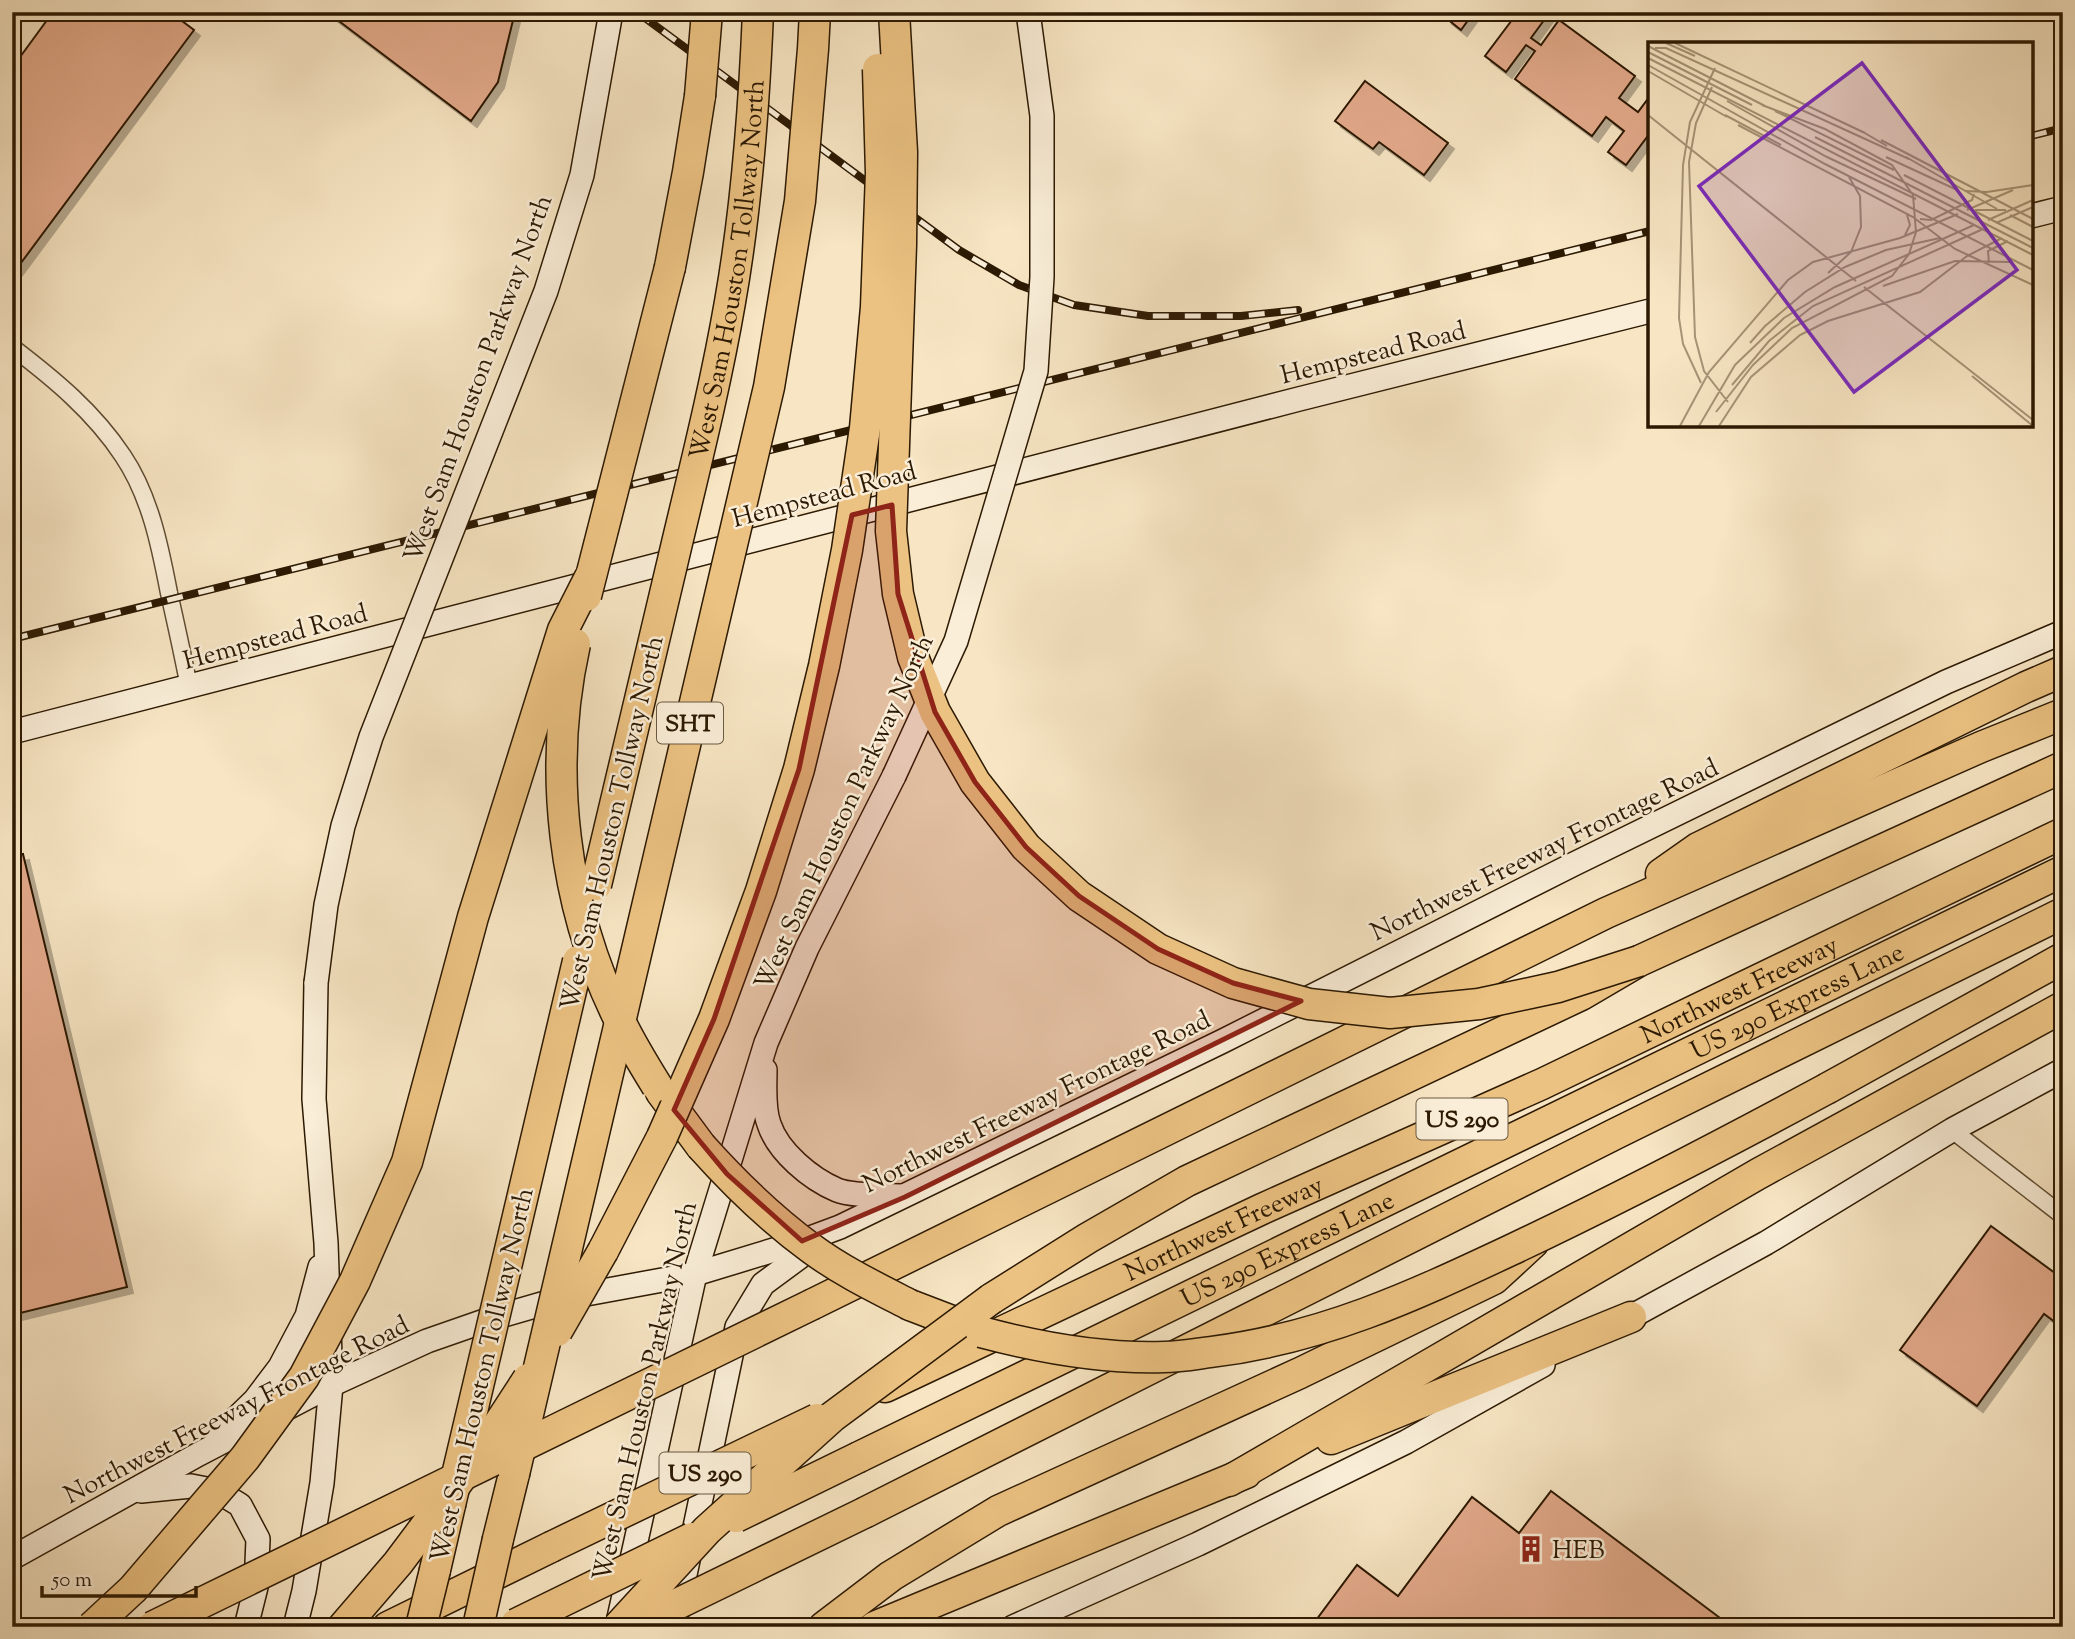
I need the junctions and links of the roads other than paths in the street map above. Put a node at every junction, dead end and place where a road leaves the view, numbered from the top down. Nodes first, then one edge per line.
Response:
1 (611, 12) edge
2 (707, 12) edge
3 (758, 12) edge
4 (815, 12) edge
5 (875, 12) edge
6 (894, 12) edge
7 (1028, 12) edge
8 (2063, 208) edge
9 (2033, 216) edge
10 (1648, 312) edge
11 (12, 347) edge
12 (590, 577) junction
13 (2063, 632) edge
14 (2063, 671) edge
15 (189, 687) junction
16 (2063, 714) edge
17 (12, 732) edge
18 (2063, 767) edge
19 (2063, 833) edge
20 (2063, 871) edge
21 (1606, 913) junction
22 (2063, 913) edge
23 (2063, 958) edge
24 (1639, 961) junction
25 (2063, 1007) edge
26 (766, 1044) junction
27 (2063, 1070) edge
28 (1952, 1130) junction
29 (905, 1197) junction
30 (2063, 1216) edge
31 (839, 1227) junction
32 (1541, 1236) junction
33 (326, 1243) junction
34 (695, 1275) junction
35 (1630, 1317) junction
36 (331, 1385) junction
37 (199, 1454) junction
38 (1228, 1481) junction
39 (130, 1492) junction
40 (12, 1558) edge
41 (92, 1627) edge
42 (152, 1627) edge
43 (246, 1627) edge
44 (295, 1627) edge
45 (343, 1627) edge
46 (388, 1627) edge
47 (421, 1627) edge
48 (478, 1627) edge
49 (510, 1627) edge
50 (617, 1627) edge
51 (630, 1627) edge
52 (674, 1627) edge
53 (824, 1627) edge
54 (874, 1627) edge
55 (1013, 1627) edge

1 - 33 main road, West Sam Houston Parkway North, bridge
2 - 12 highway, bridge
3 - 47 highway, West Sam Houston Tollway North / SHT, bridge
4 - 48 highway, West Sam Houston Tollway North / SHT, bridge
5 - 45 highway, bridge
6 - 24 highway, bridge
7 - 26 main road, West Sam Houston Parkway North, bridge
8 - 9 main road
10 - 15 main road, Hempstead Road
11 - 15 street
12 - 32 highway, bridge
12 - 41 highway, bridge
13 - 29 main road, Northwest Freeway Frontage Road
14 - 21 highway
15 - 17 main road, Hempstead Road
16 - 21 highway
18 - 24 highway
19 - 46 highway, Northwest Freeway / US 290, bridge
20 - 49 highway, US 290 Express Lane, bridge
21 - 42 highway, bridge
22 - 51 highway, bridge
23 - 32 highway, bridge
24 - 50 highway, bridge
25 - 38 highway
26 - 29 main road
26 - 34 main road, West Sam Houston Parkway North
27 - 28 main road
28 - 30 street
28 - 35 main road
29 - 31 main road, Northwest Freeway Frontage Road
31 - 34 main road, Northwest Freeway Frontage Road
31 - 52 main road
32 - 53 highway
33 - 36 main road, West Sam Houston Parkway North
33 - 37 main road
34 - 36 main road, Northwest Freeway Frontage Road
34 - 50 main road, West Sam Houston Parkway North
35 - 38 highway
35 - 55 main road
36 - 37 main road, Northwest Freeway Frontage Road
36 - 44 main road, West Sam Houston Parkway North
37 - 39 main road, Northwest Freeway Frontage Road
38 - 54 highway
39 - 40 main road, Northwest Freeway Frontage Road
39 - 43 main road

